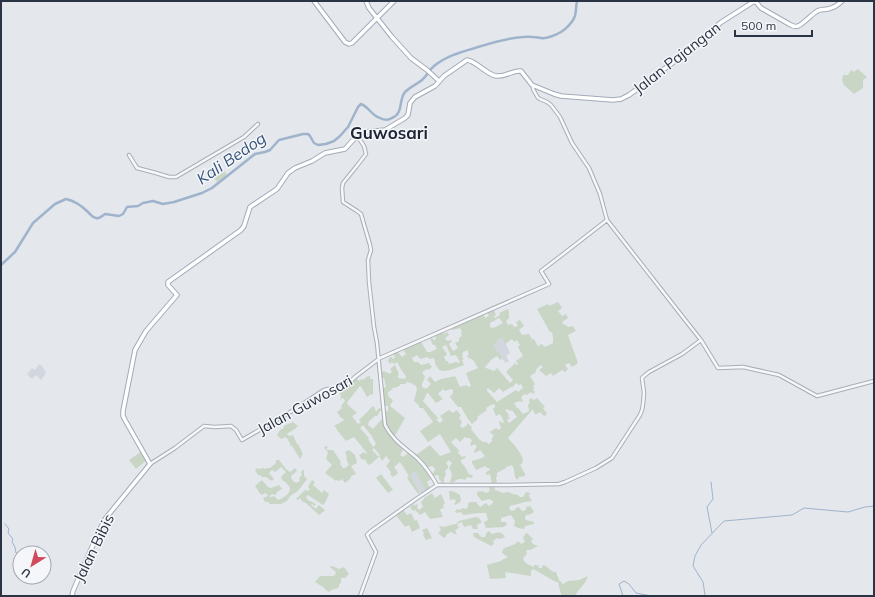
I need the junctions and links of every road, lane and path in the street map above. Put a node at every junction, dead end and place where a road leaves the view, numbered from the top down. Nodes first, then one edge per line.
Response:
1 (314, 1) edge
2 (366, 1) edge
3 (394, 1) edge
4 (842, 1) edge
5 (376, 18) junction
6 (439, 81) junction
7 (533, 86) junction
8 (258, 124) dead end
9 (358, 137) junction
10 (129, 155) dead end
11 (607, 220) junction
12 (701, 340) junction
13 (379, 359) junction
14 (874, 381) edge
15 (150, 464) junction
16 (437, 486) junction
17 (72, 596) edge
18 (360, 596) edge

1 - 5 main road
2 - 5 main road
3 - 5 main road
4 - 7 main road, Jalan Pajangan
5 - 6 main road
6 - 7 main road, Jalan Pajangan
6 - 9 main road
7 - 11 street
8 - 10 street
9 - 13 street
9 - 15 main road
11 - 12 street
11 - 13 street
12 - 14 street
12 - 16 street
13 - 15 street, Jalan Guwosari
13 - 16 street
15 - 17 main road, Jalan Bibis
16 - 18 street

